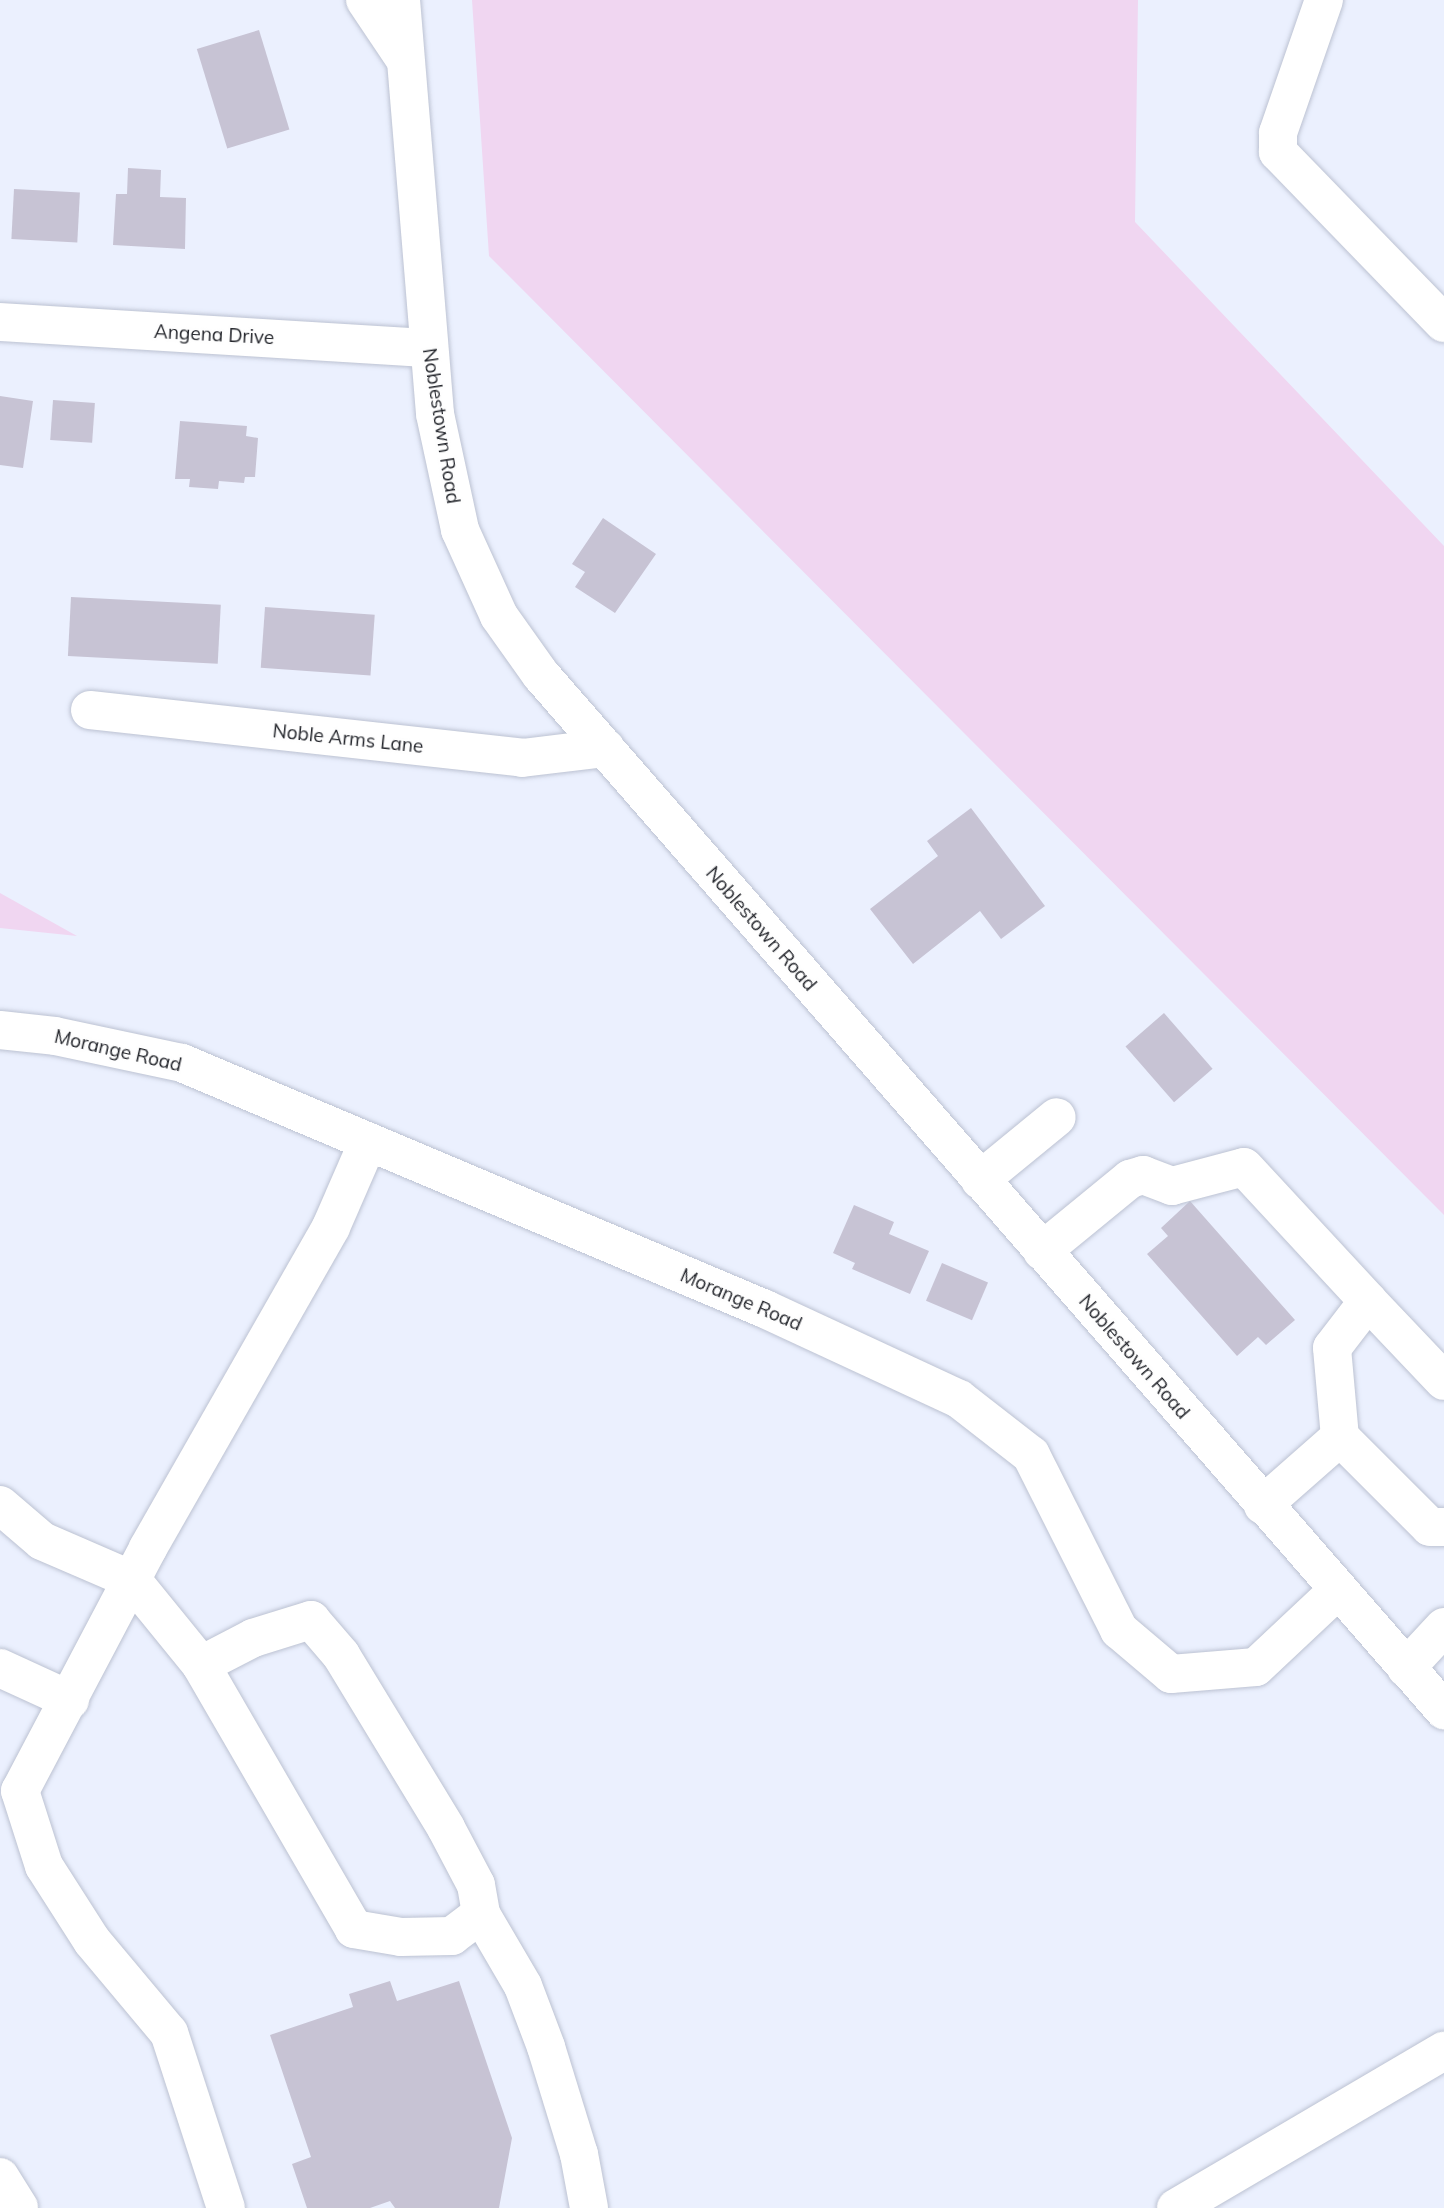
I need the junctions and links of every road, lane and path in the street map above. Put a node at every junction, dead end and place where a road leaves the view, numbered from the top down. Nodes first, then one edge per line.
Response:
1 (365, 0) edge
2 (401, 0) edge
3 (1324, 0) edge
4 (404, 58) junction
5 (0, 322) edge
6 (1444, 323) edge
7 (427, 348) junction
8 (90, 710) dead end
9 (605, 748) junction
10 (0, 1030) edge
11 (1056, 1117) dead end
12 (368, 1142) junction
13 (980, 1180) junction
14 (1042, 1251) junction
15 (1368, 1301) junction
16 (1444, 1381) edge
17 (1340, 1437) junction
18 (0, 1505) edge
19 (1262, 1505) junction
20 (1444, 1527) edge
21 (132, 1580) junction
22 (1337, 1591) junction
23 (1444, 1627) edge
24 (201, 1665) junction
25 (0, 1668) edge
26 (1406, 1668) junction
27 (70, 1700) junction
28 (1444, 1710) edge
29 (10, 1807) edge
30 (481, 1914) junction
31 (1444, 2051) edge
32 (0, 2177) edge
33 (19, 2208) edge
34 (226, 2208) edge
35 (589, 2208) edge
36 (1176, 2208) edge

1 - 4 street
2 - 4 street, Noblestown Road
3 - 6 street
4 - 7 street, Noblestown Road
5 - 7 street, Angena Drive
7 - 9 street, Noblestown Road
8 - 9 street, Noble Arms Lane
9 - 13 street, Noblestown Road
10 - 12 street, Morange Road
11 - 13 street
12 - 21 street
12 - 22 street, Morange Road
13 - 14 street, Noblestown Road
14 - 15 street
14 - 19 street, Noblestown Road
15 - 16 street
15 - 17 street
17 - 19 street
17 - 20 street
18 - 21 street
19 - 22 street, Noblestown Road
21 - 24 street
21 - 27 street
22 - 26 street, Noblestown Road
23 - 26 street
24 - 30 street
24 - 30 street
25 - 27 street
26 - 28 street, Noblestown Road
27 - 29 street
29 - 34 street
30 - 35 street
31 - 36 street
32 - 33 street

